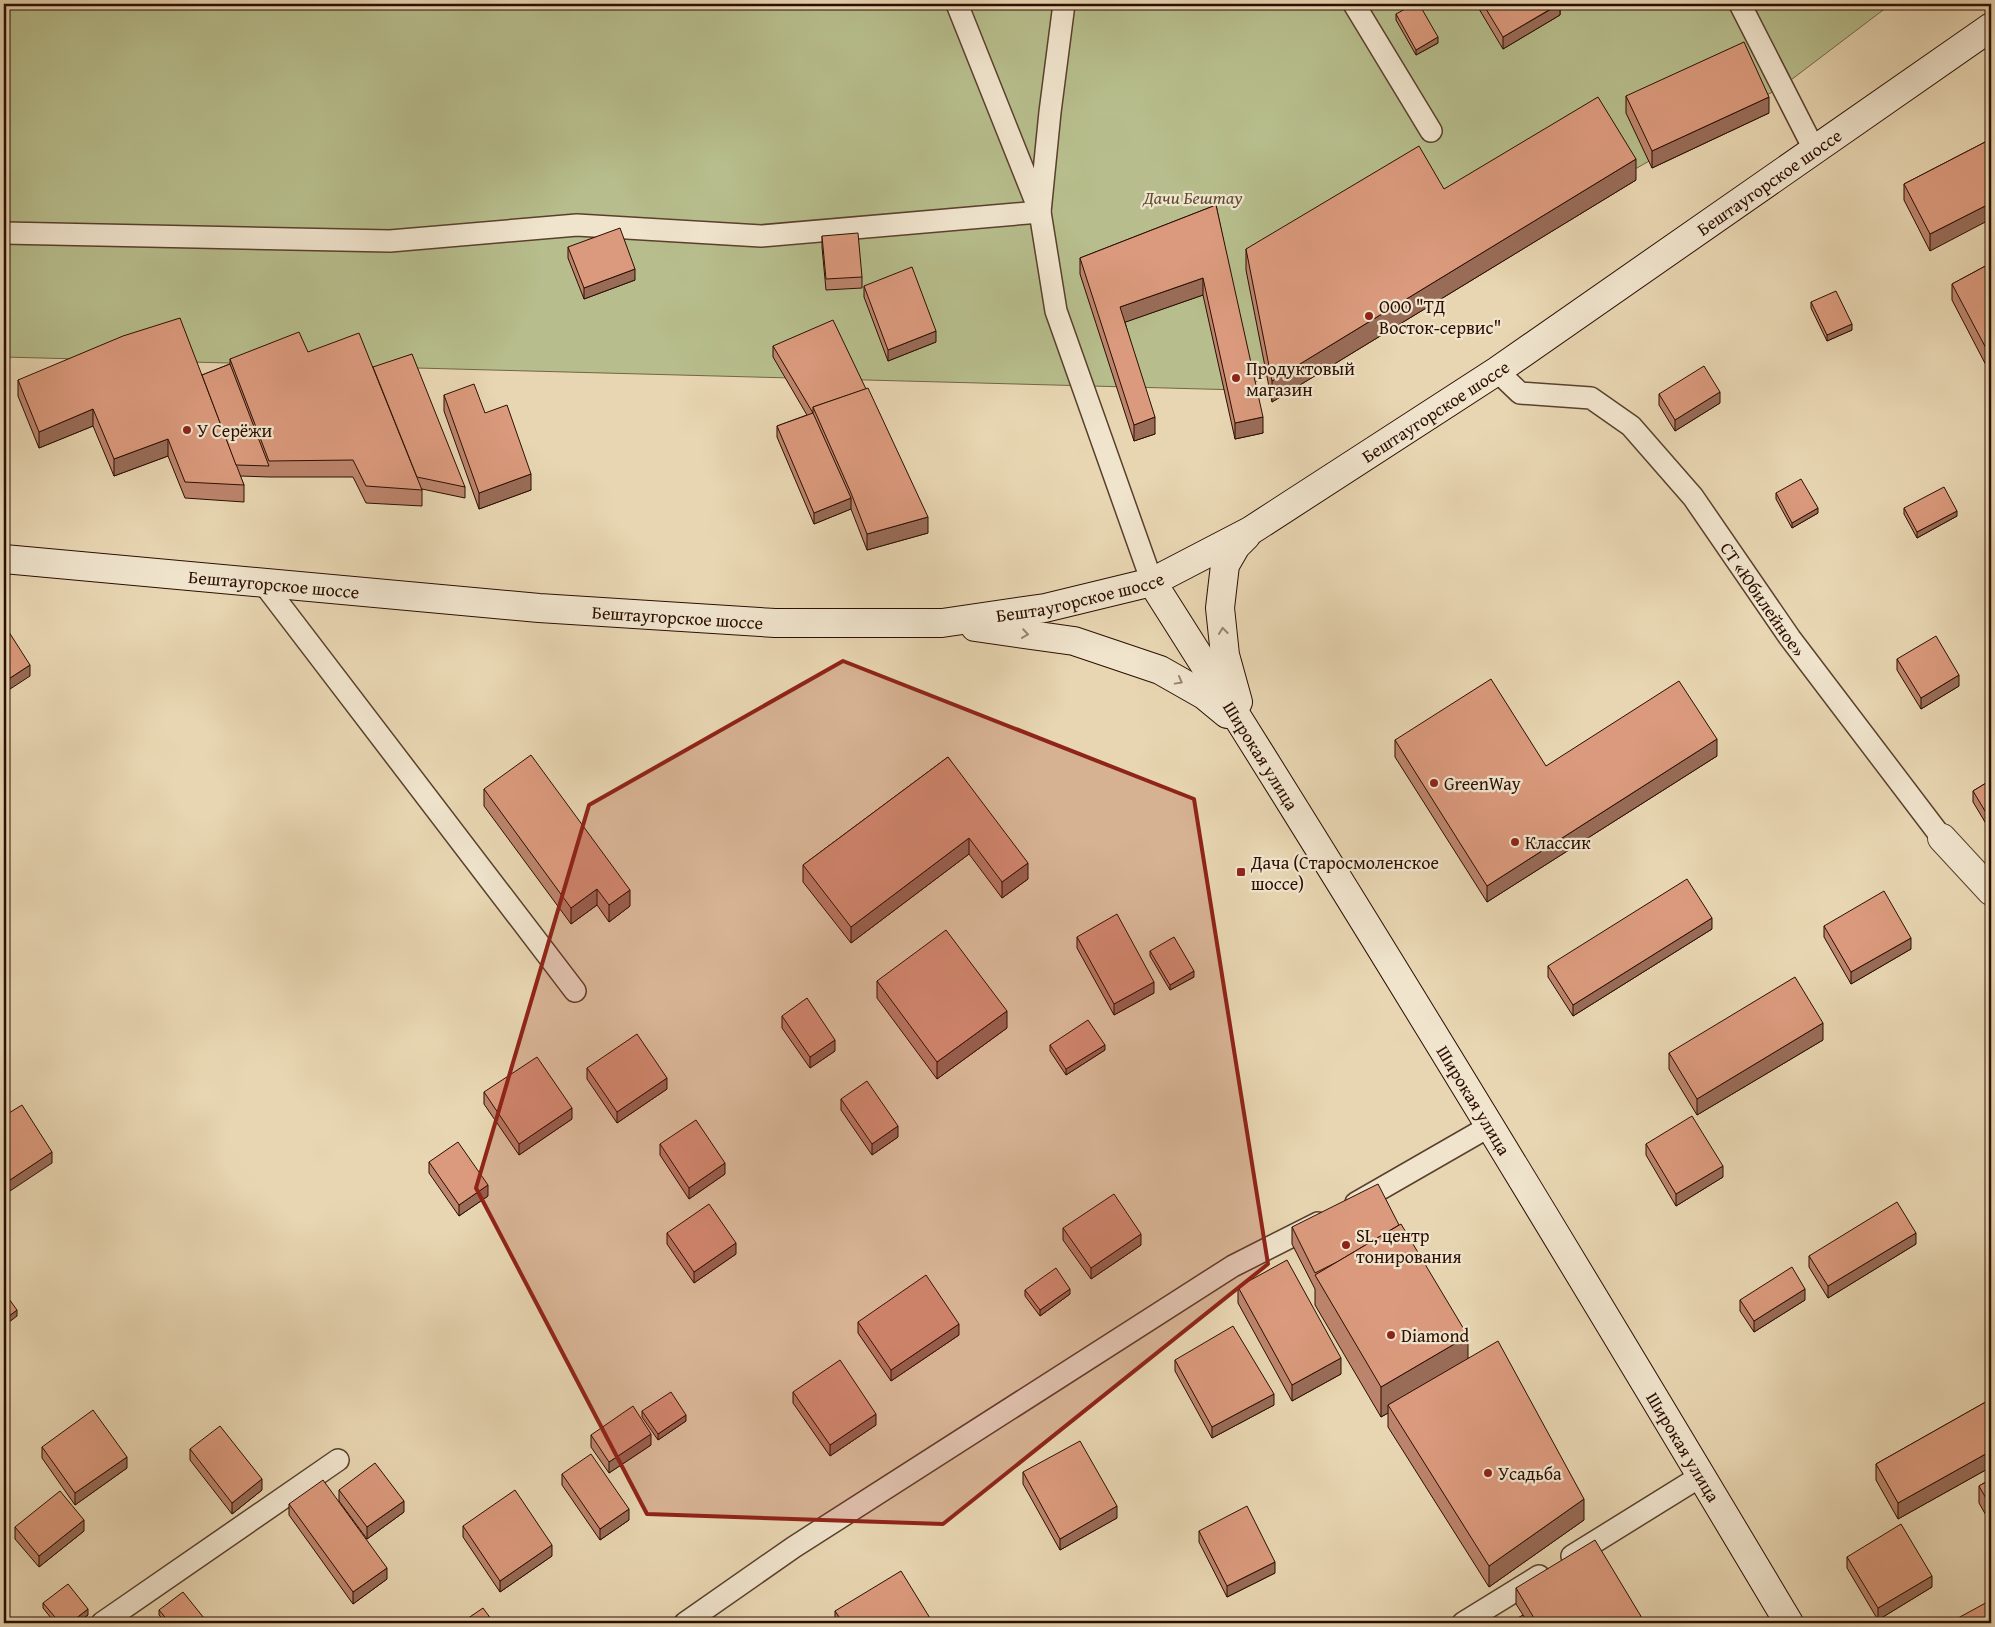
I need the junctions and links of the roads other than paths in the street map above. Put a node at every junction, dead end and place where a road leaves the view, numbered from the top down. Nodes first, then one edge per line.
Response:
1 (957, 4) edge
2 (1064, 4) edge
3 (1354, 4) edge
4 (1740, 4) edge
5 (1991, 27) edge
6 (1431, 131) dead end
7 (1815, 150) junction
8 (1040, 212) junction
9 (4, 233) edge
10 (1497, 371) junction
11 (1250, 531) junction
12 (4, 559) edge
13 (1152, 582) junction
14 (264, 584) junction
15 (942, 623) junction
16 (1246, 730) junction
17 (1942, 838) joint
18 (1991, 891) edge
19 (575, 991) dead end
20 (1490, 1126) junction
21 (338, 1460) dead end
22 (1701, 1476) junction
23 (102, 1623) edge
24 (685, 1623) edge
25 (1463, 1623) edge
26 (1789, 1623) edge

1 - 8 lane
2 - 8 lane
3 - 6 lane
4 - 7 lane
5 - 7 main road, Бештаугорское шоссе
7 - 10 main road, Бештаугорское шоссе
8 - 9 lane
8 - 13 lane
10 - 11 main road, Бештаугорское шоссе
10 - 17 lane, СТ «Юбилейное»
11 - 13 main road, Бештаугорское шоссе
16 -> 11 main road
12 - 14 main road, Бештаугорское шоссе
13 - 15 main road, Бештаугорское шоссе
13 - 16 main road, Широкая улица
14 - 15 main road, Бештаугорское шоссе
14 - 19 lane
15 -> 16 main road
16 - 20 main road, Широкая улица
17 - 18 main road, СТ «Юбилейное»
20 - 22 main road, Широкая улица
20 - 24 lane
21 - 23 lane
22 - 25 lane
22 - 26 main road, Широкая улица

